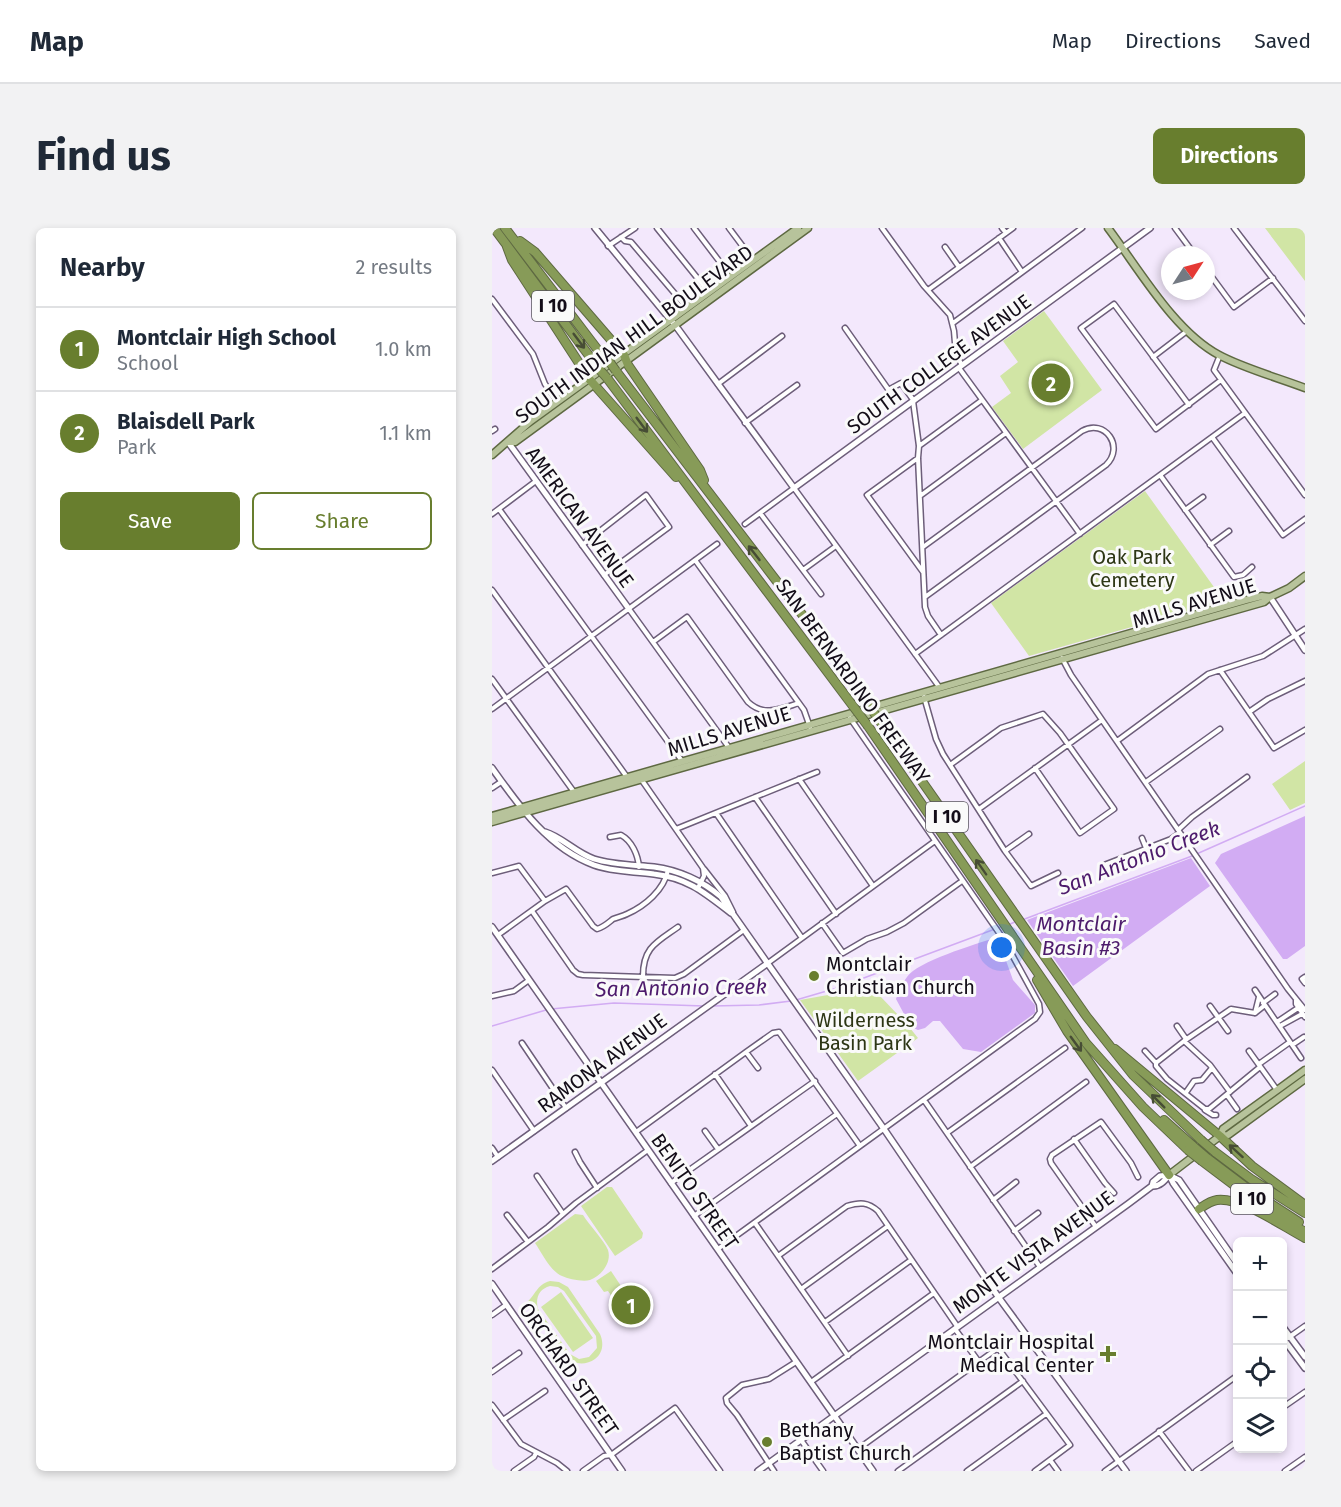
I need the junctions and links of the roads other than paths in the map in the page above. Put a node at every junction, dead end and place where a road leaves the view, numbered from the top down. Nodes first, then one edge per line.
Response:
1 (494, 228) edge
2 (508, 228) edge
3 (595, 228) edge
4 (635, 228) edge
5 (657, 228) edge
6 (694, 228) edge
7 (729, 228) edge
8 (798, 228) edge
9 (808, 228) edge
10 (882, 228) edge
11 (1002, 228) edge
12 (1013, 228) edge
13 (1082, 228) edge
14 (1108, 228) edge
15 (1150, 228) edge
16 (1175, 228) edge
17 (1234, 228) edge
18 (629, 232) junction
19 (1006, 233) junction
20 (621, 237) junction
21 (999, 238) junction
22 (520, 241) junction
23 (631, 242) junction
24 (506, 244) junction
25 (608, 246) junction
26 (1188, 246) edge
27 (945, 247) dead end
28 (1123, 248) junction
29 (753, 260) junction
30 (959, 267) junction
31 (726, 270) dead end
32 (1022, 272) junction
33 (1273, 278) junction
34 (1215, 281) edge
35 (703, 285) dead end
36 (928, 290) junction
37 (492, 299) edge
38 (682, 302) dead end
39 (1305, 321) edge
40 (673, 323) junction
41 (953, 323) junction
42 (845, 328) dead end
43 (1187, 331) junction
44 (782, 336) dead end
45 (1220, 356) junction
46 (625, 357) junction
47 (1153, 357) junction
48 (608, 361) junction
49 (960, 366) junction
50 (1221, 380) junction
51 (591, 382) junction
52 (717, 384) junction
53 (797, 385) dead end
54 (1305, 388) edge
55 (982, 400) junction
56 (914, 401) junction
57 (558, 402) junction
58 (1189, 405) junction
59 (1245, 413) junction
60 (745, 423) junction
61 (1006, 433) junction
62 (1212, 437) junction
63 (508, 442) junction
64 (919, 446) junction
65 (492, 455) edge
66 (918, 458) junction
67 (1032, 468) junction
68 (1160, 475) junction
69 (536, 481) junction
70 (794, 488) junction
71 (708, 490) junction
72 (1305, 495) edge
73 (920, 496) junction
74 (1203, 497) dead end
75 (1056, 501) junction
76 (499, 509) junction
77 (1185, 510) junction
78 (760, 513) junction
79 (492, 514) edge
80 (1305, 519) edge
81 (715, 520) junction
82 (745, 524) dead end
83 (1229, 531) dead end
84 (1080, 534) junction
85 (717, 544) dead end
86 (582, 545) junction
87 (1210, 545) junction
88 (836, 546) junction
89 (923, 547) junction
90 (695, 560) junction
91 (1252, 567) dead end
92 (803, 570) junction
93 (924, 573) junction
94 (604, 575) junction
95 (1305, 576) edge
96 (492, 590) edge
97 (821, 594) dead end
98 (925, 597) junction
99 (1269, 597) junction
100 (629, 609) junction
101 (1305, 629) edge
102 (941, 635) junction
103 (592, 636) junction
104 (1295, 636) junction
105 (653, 642) junction
106 (1305, 650) edge
107 (915, 654) junction
108 (1061, 657) junction
109 (548, 668) junction
110 (1219, 669) junction
111 (492, 679) edge
112 (1305, 681) edge
113 (941, 690) junction
114 (923, 696) junction
115 (506, 699) junction
116 (799, 703) junction
117 (492, 709) edge
118 (1249, 712) junction
119 (850, 717) junction
120 (1102, 720) junction
121 (810, 728) junction
122 (1220, 729) dead end
123 (1305, 730) edge
124 (1117, 741) junction
125 (1068, 744) junction
126 (731, 751) junction
127 (684, 765) junction
128 (950, 765) junction
129 (492, 768) edge
130 (1035, 768) junction
131 (817, 772) dead end
132 (1247, 777) dead end
133 (640, 778) junction
134 (799, 779) junction
135 (492, 781) edge
136 (629, 781) junction
137 (502, 782) junction
138 (1146, 783) junction
139 (494, 787) edge
140 (576, 796) junction
141 (755, 797) junction
142 (979, 809) junction
143 (523, 810) junction
144 (716, 813) junction
145 (492, 816) edge
146 (492, 822) edge
147 (676, 829) junction
148 (1179, 831) junction
149 (1029, 834) dead end
150 (610, 837) dead end
151 (1142, 838) dead end
152 (935, 841) junction
153 (1146, 848) junction
154 (1005, 851) junction
155 (1104, 865) dead end
156 (703, 868) junction
157 (639, 869) junction
158 (492, 873) edge
159 (668, 873) junction
160 (1058, 873) dead end
161 (962, 881) junction
162 (700, 885) junction
163 (873, 886) junction
164 (545, 901) junction
165 (531, 911) junction
166 (836, 914) junction
167 (735, 915) junction
168 (822, 923) junction
169 (492, 927) edge
170 (678, 927) dead end
171 (745, 930) junction
172 (498, 935) junction
173 (802, 938) junction
174 (1028, 956) junction
175 (768, 963) junction
176 (643, 976) junction
177 (1305, 977) edge
178 (529, 980) junction
179 (1305, 983) edge
180 (1255, 990) dead end
181 (1275, 994) dead end
182 (492, 996) edge
183 (1259, 996) junction
184 (1296, 1000) junction
185 (1264, 1004) junction
186 (1210, 1006) dead end
187 (1298, 1008) junction
188 (1255, 1013) junction
189 (1304, 1014) edge
190 (1218, 1018) junction
191 (1279, 1024) junction
192 (1177, 1026) dead end
193 (1228, 1031) dead end
194 (1304, 1037) edge
195 (1185, 1040) junction
196 (522, 1043) dead end
197 (1291, 1044) junction
198 (1109, 1045) junction
199 (1065, 1048) dead end
200 (1145, 1051) dead end
201 (1249, 1051) dead end
202 (746, 1052) junction
203 (1301, 1058) dead end
204 (1156, 1065) junction
205 (1259, 1066) junction
206 (758, 1068) dead end
207 (1212, 1068) junction
208 (492, 1070) edge
209 (1305, 1070) edge
210 (715, 1074) junction
211 (1305, 1079) edge
212 (815, 1081) junction
213 (1086, 1082) dead end
214 (600, 1083) junction
215 (1187, 1090) dead end
216 (1276, 1090) junction
217 (1229, 1094) junction
218 (924, 1100) junction
219 (566, 1108) junction
220 (1205, 1109) junction
221 (1237, 1109) dead end
222 (837, 1114) junction
223 (1216, 1115) dead end
224 (751, 1126) junction
225 (884, 1129) junction
226 (534, 1131) junction
227 (705, 1131) dead end
228 (636, 1132) junction
229 (947, 1133) junction
230 (1220, 1136) junction
231 (1074, 1139) junction
232 (860, 1146) junction
233 (492, 1148) edge
234 (718, 1149) junction
235 (648, 1150) junction
236 (575, 1152) dead end
237 (498, 1157) junction
238 (1205, 1160) junction
239 (492, 1161) edge
240 (970, 1167) junction
241 (1169, 1175) junction
242 (537, 1176) dead end
243 (1138, 1177) dead end
244 (1016, 1182) dead end
245 (671, 1184) junction
246 (597, 1188) junction
247 (1176, 1188) junction
248 (1114, 1193) dead end
249 (1277, 1196) junction
250 (992, 1200) junction
251 (1305, 1205) edge
252 (1199, 1209) junction
253 (1305, 1213) edge
254 (563, 1214) junction
255 (1038, 1214) dead end
256 (507, 1215) dead end
257 (694, 1216) junction
258 (1305, 1219) edge
259 (755, 1222) junction
260 (888, 1226) junction
261 (1305, 1226) edge
262 (1096, 1227) junction
263 (1014, 1231) junction
264 (1305, 1232) edge
265 (1305, 1238) edge
266 (528, 1242) junction
267 (717, 1249) junction
268 (778, 1256) junction
269 (1233, 1258) edge
270 (911, 1260) junction
271 (1041, 1268) junction
272 (1233, 1268) edge
273 (492, 1269) edge
274 (492, 1284) edge
275 (801, 1288) junction
276 (934, 1293) junction
277 (999, 1298) junction
278 (506, 1305) junction
279 (492, 1315) edge
280 (825, 1322) junction
281 (1305, 1326) edge
282 (956, 1327) junction
283 (1287, 1338) edge
284 (1287, 1341) edge
285 (1287, 1342) edge
286 (519, 1353) dead end
287 (848, 1356) junction
288 (1305, 1358) edge
289 (795, 1362) junction
290 (979, 1362) junction
291 (1305, 1368) edge
292 (492, 1372) edge
293 (1233, 1379) edge
294 (1023, 1382) junction
295 (810, 1383) junction
296 (545, 1391) dead end
297 (1305, 1392) edge
298 (492, 1405) edge
299 (1287, 1405) edge
300 (1046, 1414) junction
301 (833, 1416) junction
302 (503, 1420) junction
303 (1159, 1431) junction
304 (801, 1440) junction
305 (1233, 1445) edge
306 (858, 1449) junction
307 (536, 1453) junction
308 (611, 1455) junction
309 (1305, 1457) edge
310 (1050, 1460) junction
311 (1119, 1461) junction
312 (769, 1463) junction
313 (514, 1471) edge
314 (567, 1471) edge
315 (583, 1471) edge
316 (622, 1471) edge
317 (720, 1471) edge
318 (758, 1471) edge
319 (774, 1471) edge
320 (823, 1471) edge
321 (873, 1471) edge
322 (898, 1471) edge
323 (967, 1471) edge
324 (1035, 1471) edge
325 (1059, 1471) edge
326 (1105, 1471) edge
327 (1126, 1471) edge
328 (1189, 1471) edge
329 (1196, 1471) edge
330 (1286, 1471) edge

1 - 24 highway, SAN BERNARDINO FREEWAY / I 10
2 - 22 highway, SAN BERNARDINO FREEWAY / I 10
2 - 48 highway
3 - 25 street
4 - 18 street
5 - 35 street
6 - 31 street
7 - 29 street
8 - 29 main road, SOUTH INDIAN HILL BOULEVARD
9 - 40 main road, SOUTH INDIAN HILL BOULEVARD
10 - 36 street
11 - 19 street
12 - 19 street
13 - 32 street
14 - 28 main road
15 - 28 street, SOUTH COLLEGE AVENUE
16 - 26 street
17 - 33 street
18 - 20 street
18 - 23 street
19 - 21 street
20 - 23 street
20 - 25 street
21 - 30 street
21 - 32 street
22 - 46 highway
22 - 48 highway, SAN BERNARDINO FREEWAY / I 10
23 - 38 street
24 - 51 highway
24 -> 81 highway, SAN BERNARDINO FREEWAY / I 10, bridge
25 - 40 street
27 - 30 street
28 - 43 main road
28 - 49 street, SOUTH COLLEGE AVENUE
29 - 40 main road, SOUTH INDIAN HILL BOULEVARD
30 - 36 street
32 - 41 street
33 - 34 street
33 - 39 street
36 - 41 street
37 - 57 street
40 - 46 main road, SOUTH INDIAN HILL BOULEVARD
40 - 52 street
41 - 49 street
42 - 56 street
43 - 45 main road
43 - 47 street
44 - 52 street
45 - 50 street
45 - 54 main road
46 - 51 main road, SOUTH INDIAN HILL BOULEVARD
46 - 71 highway
47 - 58 street
47 - 58 street
48 - 71 highway, SAN BERNARDINO FREEWAY / I 10, bridge
49 - 55 street
49 - 56 street, SOUTH COLLEGE AVENUE
50 - 58 street
50 - 59 street
51 - 57 main road, SOUTH INDIAN HILL BOULEVARD
51 - 63 main road, SOUTH INDIAN HILL BOULEVARD
51 - 81 highway
52 - 60 street
53 - 60 street
55 - 61 street
55 - 64 street
56 - 64 street
56 - 70 street, SOUTH COLLEGE AVENUE
57 - 63 main road, SOUTH INDIAN HILL BOULEVARD
59 - 62 street
59 - 72 street
60 - 70 street
61 - 67 street
61 - 73 street
62 - 68 street
62 - 80 street
63 - 65 main road
63 - 69 street, AMERICAN AVENUE
64 - 66 street
66 - 73 street
66 - 93 street
67 - 75 street
67 - 75 street
67 - 89 street
68 - 77 street
68 - 84 street
69 - 76 street
69 - 86 street, AMERICAN AVENUE
70 - 78 street, SOUTH COLLEGE AVENUE
70 - 88 street
198 -> 71 highway, SAN BERNARDINO FREEWAY / I 10, bridge
73 - 89 street
74 - 77 street
75 - 84 street
75 - 98 street
76 - 79 street
76 - 103 street
77 - 87 street
78 - 82 street, SOUTH COLLEGE AVENUE
78 - 92 street
81 - 174 highway, SAN BERNARDINO FREEWAY / I 10, bridge
83 - 87 street
84 - 102 street
85 - 90 street
86 - 94 street, AMERICAN AVENUE
86 - 94 street
87 - 91 street
88 - 92 street
88 - 107 street
89 - 93 street
90 - 100 street
90 - 116 street
92 - 97 street
93 - 98 street
94 - 100 street, AMERICAN AVENUE
95 - 99 main road, MILLS AVENUE
96 - 109 street
98 - 102 street
99 - 104 street
99 - 108 main road, MILLS AVENUE
100 - 103 street
100 - 105 street
101 - 104 street
102 - 107 street
103 - 109 street
103 - 127 street
104 - 106 street
104 - 110 street
105 - 116 street
105 - 126 street
107 - 113 street
108 - 113 main road, MILLS AVENUE
108 - 120 street
109 - 115 street
109 - 136 street
110 - 118 street
110 - 124 street
111 - 115 street
112 - 118 street
113 - 114 main road, MILLS AVENUE
114 - 119 main road, MILLS AVENUE
114 - 128 street
115 - 117 street
115 - 140 street
116 - 121 street
118 - 123 street
119 - 121 main road, MILLS AVENUE
119 - 152 street
120 - 124 street
120 - 125 street
121 - 126 main road, MILLS AVENUE
122 - 138 street
124 - 138 street
125 - 128 street
125 - 130 street
125 - 130 street
126 - 127 main road, MILLS AVENUE
127 - 133 main road, MILLS AVENUE
128 - 142 street
129 - 137 street
130 - 142 street
131 - 134 street
132 - 148 street
133 - 136 main road, MILLS AVENUE
133 - 147 street
134 - 141 street
134 - 163 street
135 - 139 street
136 - 140 main road, MILLS AVENUE
137 - 139 street
137 - 143 street
138 - 148 street
140 - 143 main road, MILLS AVENUE
141 - 144 street
141 - 166 street
142 - 154 street
143 - 145 main road, MILLS AVENUE
143 - 146 main road, MILLS AVENUE
143 - 157 street
144 - 147 street
144 - 173 street
147 - 156 street
148 - 153 street
148 - 184 street
149 - 154 street
150 - 157 street
151 - 153 street
152 - 161 street
152 - 163 street, RAMONA AVENUE
153 - 155 street
154 - 160 street
156 - 162 street
156 - 167 street
157 - 159 street
158 - 164 street
159 - 162 street
159 - 164 street
161 - 168 street
161 - 218 street
162 - 167 street
163 - 166 street, RAMONA AVENUE
164 - 165 street
165 - 172 street
165 - 176 street
166 - 168 street, RAMONA AVENUE
167 - 171 street
168 - 173 street, RAMONA AVENUE
169 - 172 street, BENITO STREET
170 - 176 street
171 - 175 street
171 - 176 street
172 - 178 street, BENITO STREET
173 - 175 street, RAMONA AVENUE
174 - 238 highway, SAN BERNARDINO FREEWAY / I 10, bridge
174 -> 241 highway
175 - 214 street, RAMONA AVENUE
175 - 225 street
177 - 179 street
178 - 182 street
178 - 214 street, BENITO STREET
180 - 183 street
181 - 185 street
183 - 185 street
183 - 188 street
184 - 187 street
184 - 189 street
185 - 188 street
185 - 191 street
186 - 190 street
187 - 189 street
187 - 191 street
188 - 190 street
189 - 191 street
190 - 193 street
190 - 195 street
191 - 197 street
192 - 195 street
194 - 197 street
195 - 204 street
195 - 207 street
196 - 219 street
197 - 203 street
197 - 205 street
198 - 230 highway
249 -> 198 highway, SAN BERNARDINO FREEWAY / I 10, bridge
199 - 229 street
200 - 204 street
201 - 205 street
202 - 206 street
202 - 210 street
202 - 212 street
204 - 220 street
205 - 216 street
205 - 217 street
207 - 215 street
207 - 217 street
208 - 226 street
209 - 216 main road, MONTE VISTA AVENUE
210 - 224 street
210 - 228 street
211 - 230 main road, MONTE VISTA AVENUE
212 - 222 street
212 - 224 street
213 - 240 street
214 - 219 street, RAMONA AVENUE
214 - 228 street, BENITO STREET
216 - 230 main road, MONTE VISTA AVENUE
217 - 220 street
217 - 221 street
218 - 225 street
218 - 229 street
219 - 226 street, RAMONA AVENUE
220 - 223 street
222 - 232 street
222 - 257 street
224 - 234 street
225 - 232 street
225 - 277 street
226 - 237 street, RAMONA AVENUE
227 - 234 street
228 - 235 street, BENITO STREET
229 - 240 street
230 - 241 main road, MONTE VISTA AVENUE
251 -> 230 highway
231 - 243 street
231 - 248 street
231 - 262 street
232 - 259 street
233 - 237 street
234 - 245 street
235 - 245 street, BENITO STREET
235 - 246 street
236 - 246 street
237 - 239 street, RAMONA AVENUE
238 - 261 highway
238 - 264 highway, SAN BERNARDINO FREEWAY / I 10
240 - 250 street
241 - 247 street
241 - 252 street
241 - 262 street, MONTE VISTA AVENUE
242 - 254 street
244 - 250 street
245 - 257 street, BENITO STREET
246 - 254 street
247 - 252 street
247 - 272 street
249 - 253 highway, SAN BERNARDINO FREEWAY / I 10
249 - 258 highway
250 - 263 street
252 - 265 highway
252 - 269 street
254 - 266 street
255 - 263 street
256 - 266 street
257 - 267 street, BENITO STREET
259 - 267 street
259 - 268 street
260 - 268 street
260 - 270 street
260 - 275 street
262 - 271 street, MONTE VISTA AVENUE
263 - 271 street
266 - 273 street
267 - 289 street, BENITO STREET
268 - 275 street
270 - 276 street
270 - 280 street
271 - 277 street, MONTE VISTA AVENUE
274 - 278 street, ORCHARD STREET
275 - 280 street
276 - 282 street
276 - 287 street
277 - 282 street, MONTE VISTA AVENUE
277 - 311 street
278 - 279 street
278 - 308 street, ORCHARD STREET
280 - 287 street
281 - 283 street
282 - 290 street
282 - 301 street, MONTE VISTA AVENUE
284 - 288 street
285 - 291 street
286 - 292 street
287 - 295 street
289 - 295 street, BENITO STREET
289 - 312 street
290 - 294 street
290 - 306 street
293 - 303 street
294 - 300 street
294 - 322 street
295 - 301 street, BENITO STREET
296 - 302 street
297 - 299 street
298 - 302 street
300 - 310 street
300 - 323 street
301 - 304 street, MONTE VISTA AVENUE
301 - 306 street, BENITO STREET
302 - 307 street
303 - 311 street
303 - 328 street
304 - 312 street, MONTE VISTA AVENUE
304 - 320 street
305 - 329 street
306 - 321 street, BENITO STREET
307 - 313 street
307 - 314 street
308 - 315 street
308 - 316 street, ORCHARD STREET
308 - 317 street
309 - 330 street
310 - 324 street
310 - 325 street
311 - 326 street
311 - 327 street
312 - 318 street, MONTE VISTA AVENUE
312 - 319 street

